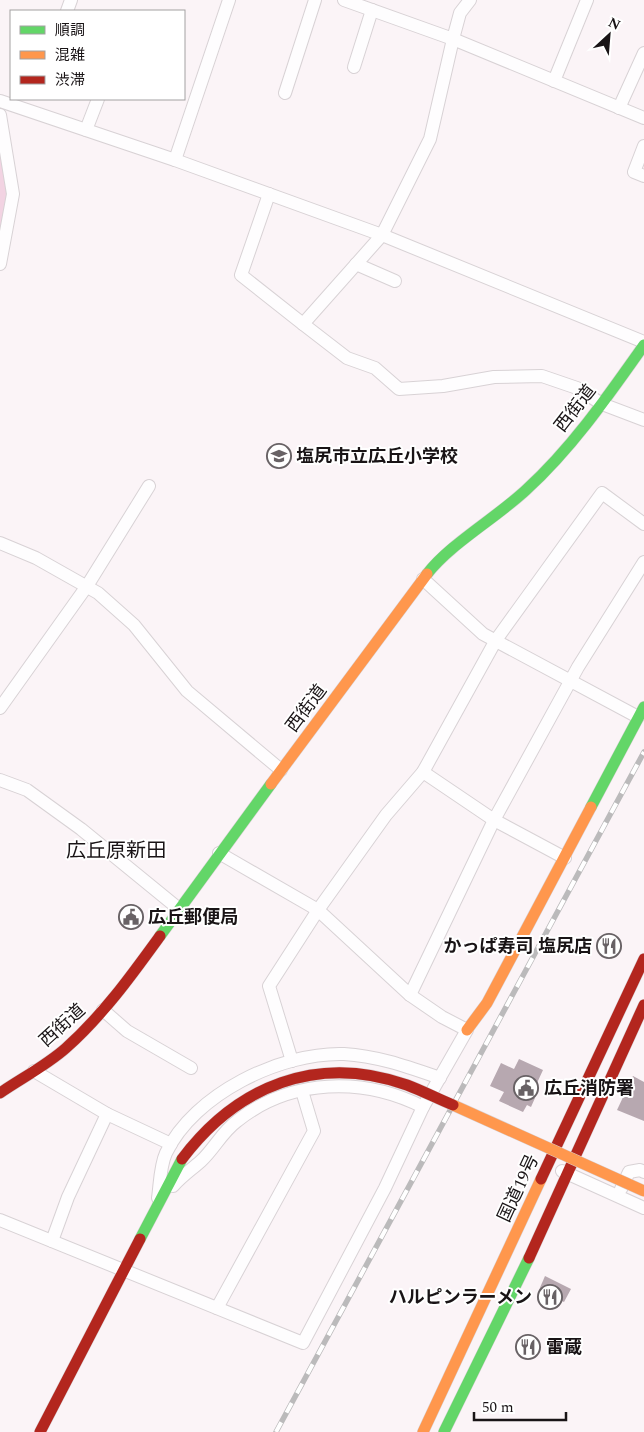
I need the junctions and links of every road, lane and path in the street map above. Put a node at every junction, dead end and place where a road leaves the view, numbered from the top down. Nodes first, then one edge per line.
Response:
1 (229, 0) edge
2 (315, 0) edge
3 (344, 0) edge
4 (470, 0) edge
5 (587, 0) edge
6 (372, 10) junction
7 (453, 39) junction
8 (644, 53) edge
9 (354, 67) dead end
10 (554, 81) junction
11 (285, 93) dead end
12 (98, 100) edge
13 (0, 101) edge
14 (619, 108) junction
15 (0, 115) edge
16 (644, 118) edge
17 (86, 130) junction
18 (644, 146) edge
19 (175, 160) junction
20 (644, 176) edge
21 (269, 194) junction
22 (382, 235) junction
23 (0, 264) edge
24 (356, 264) junction
25 (395, 281) dead end
26 (303, 324) junction
27 (644, 344) edge
28 (602, 404) junction
29 (644, 420) edge
30 (149, 486) dead end
31 (644, 524) edge
32 (0, 543) edge
33 (644, 562) edge
34 (423, 579) junction
35 (87, 586) junction
36 (496, 640) junction
37 (571, 681) junction
38 (0, 708) edge
39 (641, 712) edge
40 (281, 770) junction
41 (423, 772) junction
42 (0, 780) edge
43 (494, 820) junction
44 (219, 853) junction
45 (564, 858) junction
46 (179, 909) junction
47 (318, 910) junction
48 (644, 958) edge
49 (410, 996) junction
50 (644, 1005) edge
51 (104, 1010) junction
52 (467, 1030) junction
53 (292, 1061) junction
54 (191, 1068) dead end
55 (34, 1072) junction
56 (440, 1078) junction
57 (302, 1091) junction
58 (0, 1093) edge
59 (424, 1107) junction
60 (107, 1114) junction
61 (170, 1144) junction
62 (548, 1164) junction
63 (644, 1172) edge
64 (567, 1173) junction
65 (644, 1191) edge
66 (618, 1196) junction
67 (157, 1205) junction
68 (644, 1208) edge
69 (0, 1220) edge
70 (52, 1241) junction
71 (124, 1271) junction
72 (217, 1308) junction
73 (40, 1432) edge
74 (423, 1432) edge
75 (444, 1432) edge

1 - 19 street
2 - 11 street
3 - 6 street
4 - 7 street
5 - 10 street
6 - 7 street
6 - 9 street
7 - 10 street
7 - 22 street
8 - 14 street
10 - 14 street
12 - 17 street
13 - 17 street
14 - 16 street
15 - 23 street
17 - 19 street
18 - 20 street
19 - 21 street
21 - 22 street
21 - 26 street
22 - 24 street
22 - 27 street
24 - 25 street
24 - 26 street
26 - 28 street
27 - 28 main road, 西街道
28 - 29 street
28 - 34 main road, 西街道
30 - 35 street
31 - 36 street
32 - 35 street
33 - 37 street
34 - 36 street
34 - 40 main road, 西街道
35 - 38 street
35 - 40 street
36 - 37 street
36 - 41 street
37 - 39 street
37 - 43 street
39 - 45 main road
40 - 44 main road, 西街道
41 - 43 street
41 - 47 street
42 - 46 street
43 - 45 street
43 - 49 street
44 - 46 main road, 西街道
44 - 47 street
45 - 52 main road
46 - 51 main road, 西街道
47 - 49 street
47 - 53 street
48 - 62 main road, 国道19号
49 - 52 street
50 - 64 main road
51 - 54 street
51 - 55 main road, 西街道
52 - 56 street
53 - 56 street
53 - 61 street
55 - 58 main road, 西街道
55 - 60 street
56 - 59 street
57 - 59 street
57 - 67 street
57 - 72 street
59 - 72 street
60 - 61 street
60 - 70 street
61 - 67 street
62 - 64 street
62 - 74 main road, 国道19号
63 - 66 street
64 - 66 street
64 - 75 main road
65 - 67 main road, bridge
66 - 68 street
67 - 71 main road
69 - 70 street
70 - 71 street
71 - 72 street
71 - 73 main road

